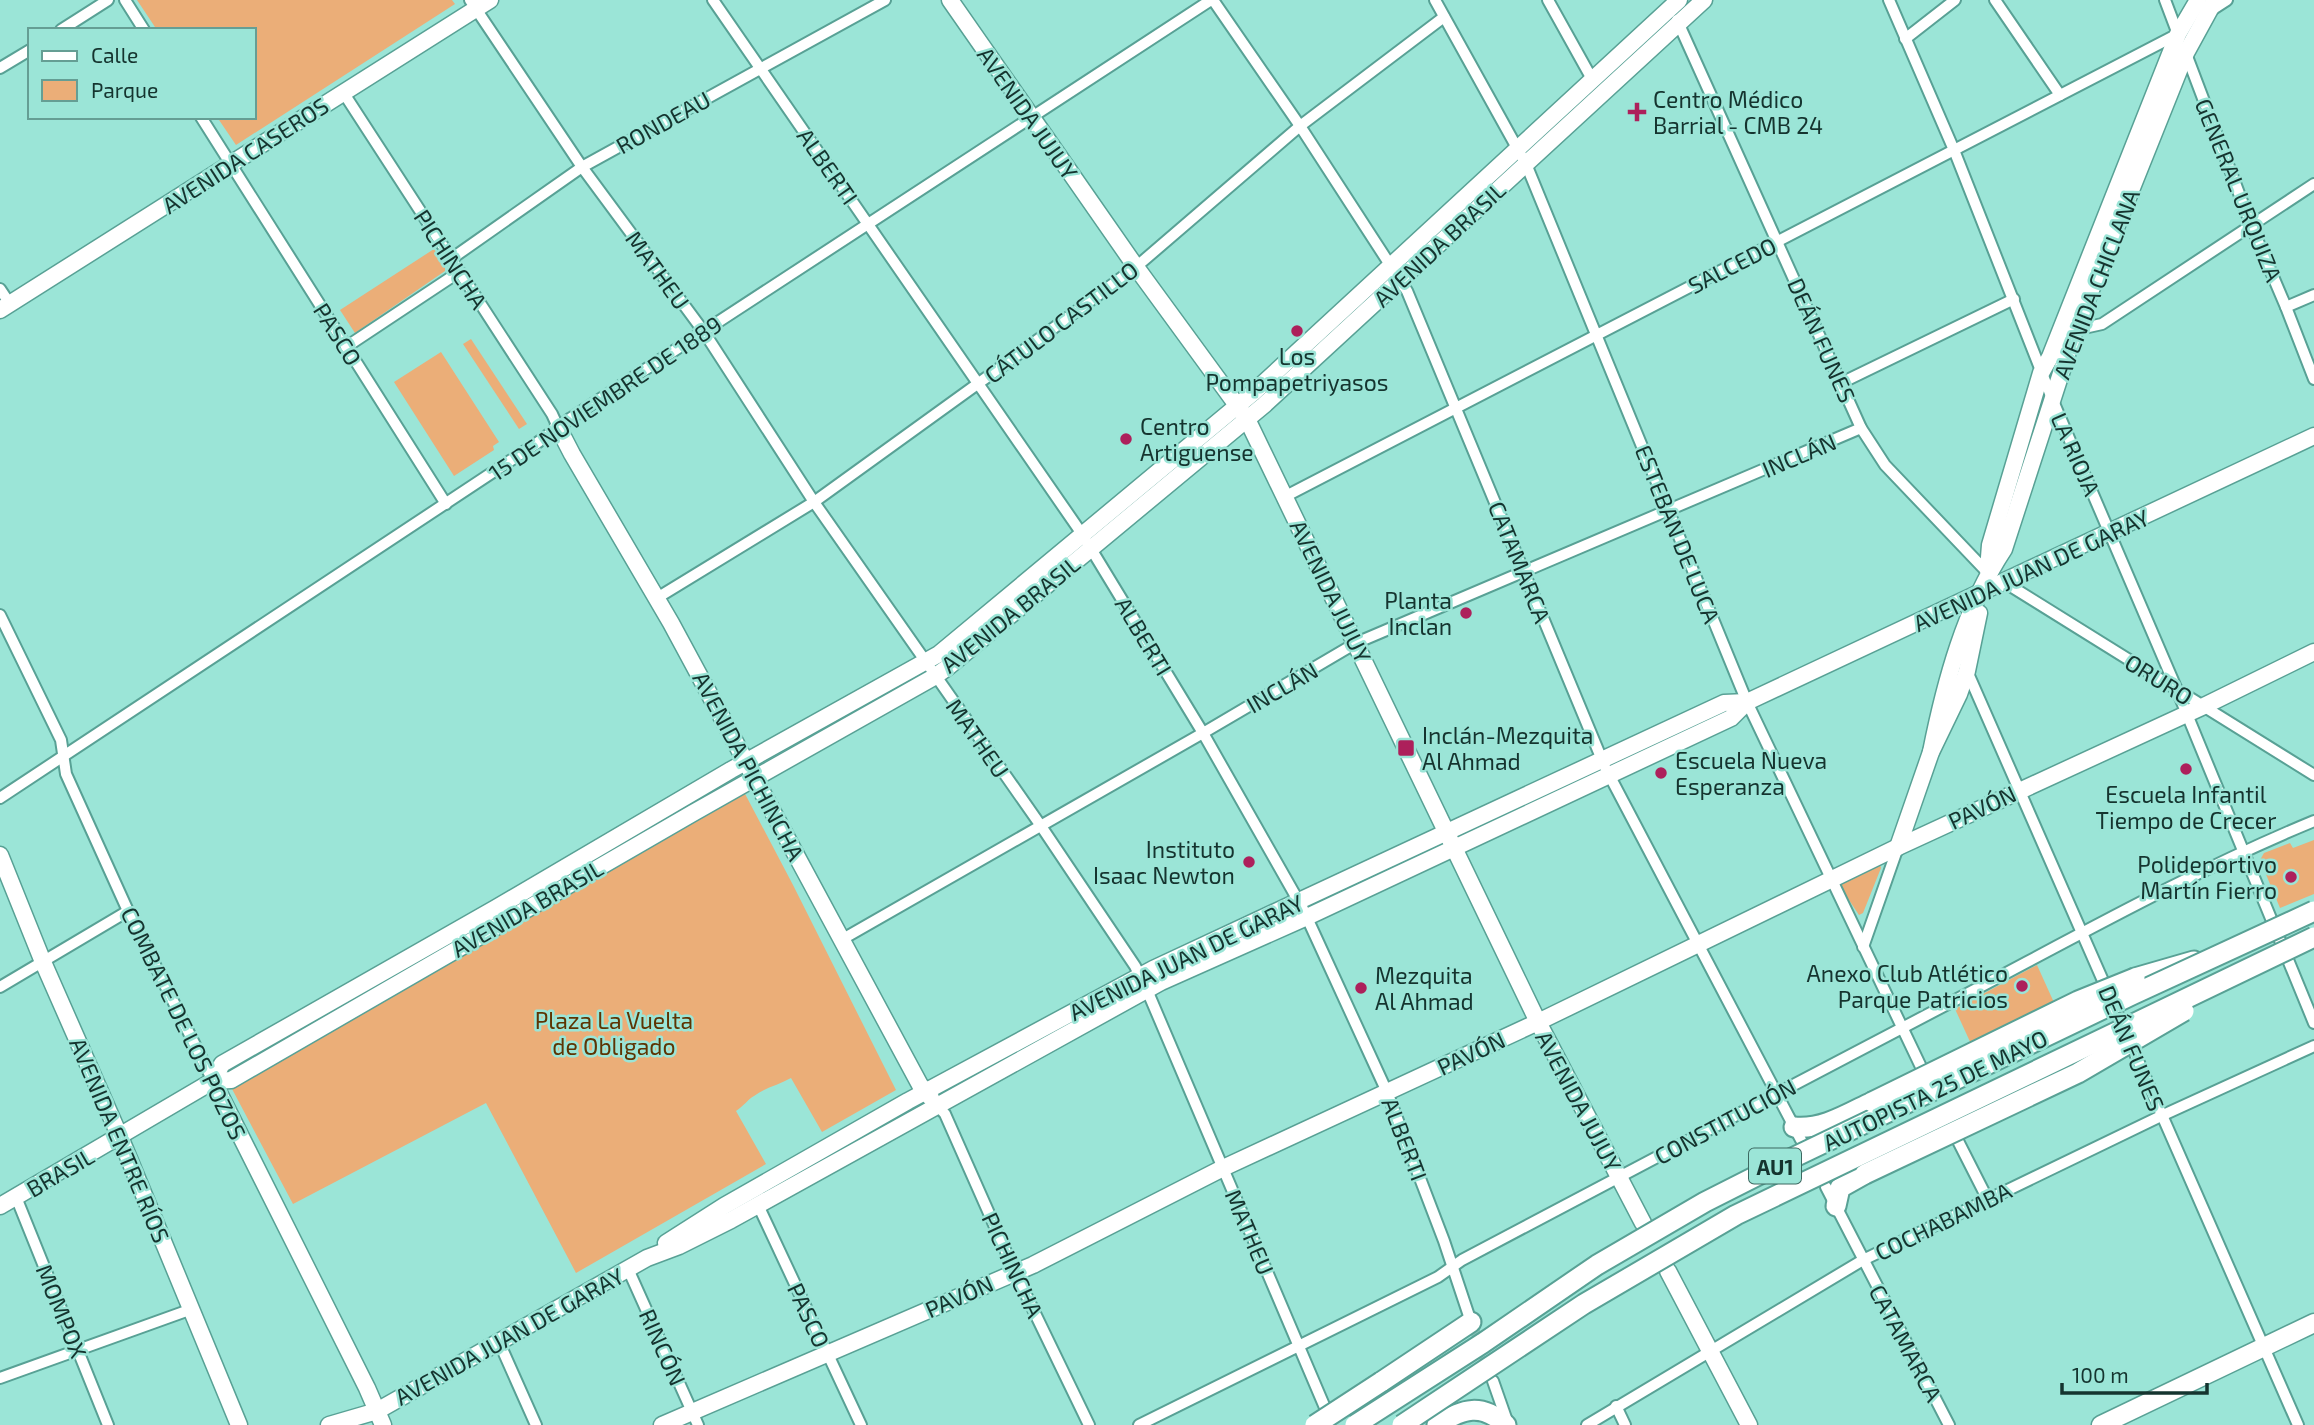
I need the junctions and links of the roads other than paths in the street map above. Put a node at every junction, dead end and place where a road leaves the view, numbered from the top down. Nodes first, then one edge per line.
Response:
1 (108, 0) edge
2 (125, 0) edge
3 (713, 0) edge
4 (885, 0) edge
5 (950, 0) edge
6 (1212, 0) edge
7 (1435, 0) edge
8 (1548, 0) edge
9 (1704, 0) edge
10 (1889, 0) edge
11 (1955, 0) edge
12 (1995, 0) edge
13 (2165, 0) edge
14 (2227, 0) edge
15 (478, 3) edge
16 (2207, 4) edge
17 (1674, 7) edge
18 (1444, 17) junction
19 (64, 28) edge
20 (143, 28) edge
21 (2178, 34) junction
22 (1905, 39) junction
23 (28, 51) edge
24 (2186, 53) junction
25 (0, 68) edge
26 (760, 70) junction
27 (1592, 79) junction
28 (343, 92) junction
29 (2060, 95) junction
30 (202, 119) edge
31 (1031, 119) junction
32 (1300, 126) junction
33 (1954, 150) junction
34 (1522, 157) junction
35 (231, 163) junction
36 (582, 167) junction
37 (2314, 184) edge
38 (869, 225) junction
39 (2251, 225) junction
40 (1777, 241) junction
41 (451, 259) junction
42 (1136, 267) junction
43 (460, 272) junction
44 (1396, 273) junction
45 (0, 289) edge
46 (2314, 296) edge
47 (2014, 299) junction
48 (5, 307) edge
49 (2286, 307) junction
50 (2075, 330) junction
51 (704, 332) junction
52 (1596, 335) junction
53 (346, 347) junction
54 (2041, 373) junction
55 (2314, 379) edge
56 (1841, 383) junction
57 (978, 385) junction
58 (2053, 401) junction
59 (1238, 405) junction
60 (1456, 407) junction
61 (1247, 419) junction
62 (558, 427) junction
63 (1861, 428) junction
64 (2314, 436) edge
65 (1286, 496) junction
66 (814, 502) junction
67 (446, 504) junction
68 (1669, 511) junction
69 (2110, 533) junction
70 (1082, 534) junction
71 (1091, 548) junction
72 (1525, 572) junction
73 (1988, 573) junction
74 (2004, 582) junction
75 (1980, 593) junction
76 (657, 598) junction
77 (0, 615) edge
78 (1356, 643) junction
79 (2314, 652) edge
80 (930, 670) junction
81 (1967, 671) junction
82 (2177, 690) junction
83 (1747, 702) junction
84 (2204, 706) junction
85 (2187, 714) junction
86 (1203, 733) junction
87 (1931, 752) junction
88 (62, 758) junction
89 (1602, 759) junction
90 (747, 762) junction
91 (1609, 775) junction
92 (2314, 775) edge
93 (755, 777) junction
94 (2020, 789) junction
95 (0, 797) edge
96 (2314, 821) edge
97 (1041, 826) junction
98 (1446, 833) junction
99 (1898, 847) junction
100 (1454, 848) junction
101 (2243, 851) junction
102 (0, 855) edge
103 (1832, 880) junction
104 (1299, 901) junction
105 (128, 911) junction
106 (2314, 911) edge
107 (1307, 918) junction
108 (2082, 933) junction
109 (2314, 937) edge
110 (841, 940) junction
111 (1697, 945) junction
112 (1863, 947) junction
113 (2222, 954) junction
114 (43, 962) junction
115 (2241, 973) junction
116 (1143, 983) junction
117 (0, 987) edge
118 (1538, 1022) junction
119 (2314, 1023) edge
120 (1902, 1028) junction
121 (2314, 1045) edge
122 (1922, 1069) dead end
123 (213, 1081) junction
124 (925, 1092) junction
125 (1387, 1092) junction
126 (1776, 1094) junction
127 (937, 1105) junction
128 (2161, 1116) junction
129 (1797, 1133) joint
130 (120, 1137) junction
131 (1956, 1137) dead end
132 (1223, 1168) junction
133 (1619, 1177) junction
134 (1826, 1187) dead end
135 (16, 1197) junction
136 (1988, 1200) junction
137 (758, 1205) junction
138 (0, 1206) edge
139 (1836, 1206) junction
140 (1643, 1223) dead end
141 (647, 1258) junction
142 (1863, 1260) junction
143 (1452, 1267) junction
144 (628, 1269) junction
145 (1668, 1270) dead end
146 (1015, 1272) junction
147 (192, 1309) junction
148 (2314, 1323) edge
149 (1473, 1325) joint
150 (499, 1342) junction
151 (1299, 1345) junction
152 (2264, 1348) junction
153 (78, 1350) junction
154 (1710, 1351) junction
155 (828, 1354) junction
156 (0, 1378) edge
157 (1493, 1381) tunnel mouth
158 (1616, 1406) junction
159 (380, 1418) edge
160 (695, 1418) edge
161 (1321, 1418) edge
162 (1444, 1420) edge
163 (108, 1425) edge
164 (239, 1425) edge
165 (329, 1425) edge
166 (364, 1425) edge
167 (536, 1425) edge
168 (662, 1425) edge
169 (861, 1425) edge
170 (1089, 1425) edge
171 (1139, 1425) edge
172 (1354, 1425) edge
173 (1402, 1425) edge
174 (1507, 1425) edge
175 (1587, 1425) edge
176 (1625, 1425) edge
177 (1749, 1425) edge
178 (1949, 1425) edge
179 (2101, 1425) edge
180 (2298, 1425) edge

1 - 19 street
2 - 20 street
3 - 26 street, ALBERTI
4 - 26 street, RONDEAU
5 - 31 main road, AVENIDA JUJUY
6 - 31 street, 15 DE NOVIEMBRE DE 1889
6 - 32 street, CATAMARCA
7 - 18 street, ESTEBAN DE LUCA
8 - 27 street
9 - 17 main road, AVENIDA BRASIL
10 - 22 street, LA RIOJA
11 - 22 street
12 - 29 street
13 - 21 street, GENERAL URQUIZA
14 - 16 street
15 - 28 main road, AVENIDA CASEROS
15 - 36 street, MATHEU
16 - 21 main road, AVENIDA CHICLANA
16 - 24 main road, AVENIDA CHICLANA
17 - 27 main road, AVENIDA BRASIL
17 - 34 main road, AVENIDA BRASIL
17 - 40 street, DEÁN FUNES
18 - 32 street, CÁTULO CASTILLO
18 - 34 street, ESTEBAN DE LUCA
21 - 24 street, GENERAL URQUIZA
21 - 29 street, SALCEDO
21 - 54 main road, AVENIDA CHICLANA
22 - 33 street, LA RIOJA
23 - 25 street
24 - 39 street, GENERAL URQUIZA
24 - 50 main road, AVENIDA CHICLANA
26 - 36 street, RONDEAU
26 - 38 street, ALBERTI
27 - 34 main road, AVENIDA BRASIL
28 - 35 main road, AVENIDA CASEROS
28 - 41 street, PICHINCHA
29 - 33 street, SALCEDO
30 - 35 street, PASCO
31 - 38 street, 15 DE NOVIEMBRE DE 1889
31 - 42 main road, AVENIDA JUJUY
32 - 42 street, CÁTULO CASTILLO
32 - 44 street, CATAMARCA
33 - 40 street, SALCEDO
33 - 47 street, LA RIOJA
34 - 44 main road, AVENIDA BRASIL
34 - 52 street, ESTEBAN DE LUCA
35 - 48 main road, AVENIDA CASEROS
35 - 53 street, PASCO
36 - 41 street, RONDEAU
36 - 51 street, MATHEU
37 - 39 street
38 - 51 street, 15 DE NOVIEMBRE DE 1889
38 - 57 street, ALBERTI
39 - 49 street, GENERAL URQUIZA
39 - 50 street
40 - 52 street, SALCEDO
40 - 56 street, DEÁN FUNES
41 - 43 street, PICHINCHA
42 - 57 street, CÁTULO CASTILLO
42 - 59 main road, AVENIDA JUJUY
43 - 53 street
43 - 62 street, PICHINCHA
44 - 59 main road, AVENIDA BRASIL
44 - 60 street, CATAMARCA
44 - 61 main road, AVENIDA BRASIL
45 - 48 street
46 - 49 street
47 - 54 street, LA RIOJA
47 - 56 street
49 - 55 street, GENERAL URQUIZA
50 - 58 main road, AVENIDA CHICLANA
51 - 62 street, 15 DE NOVIEMBRE DE 1889
51 - 66 street, MATHEU
52 - 60 street, SALCEDO
52 - 68 street, ESTEBAN DE LUCA
53 - 67 street, PASCO
54 - 58 street, LA RIOJA
54 - 73 main road, AVENIDA CHICLANA
56 - 63 street, DEÁN FUNES
57 - 66 street, CÁTULO CASTILLO
57 - 70 street, ALBERTI
58 - 69 street, LA RIOJA
58 - 73 main road, AVENIDA CHICLANA
59 - 61 main road, AVENIDA JUJUY
59 - 70 main road, AVENIDA BRASIL
60 - 65 street, SALCEDO
60 - 72 street, CATAMARCA
61 - 65 main road, AVENIDA JUJUY
61 - 71 main road, AVENIDA BRASIL
62 - 67 street, 15 DE NOVIEMBRE DE 1889
62 - 76 main road, AVENIDA PICHINCHA
63 - 68 street, INCLÁN
63 - 73 street, DEÁN FUNES
64 - 69 main road, AVENIDA JUAN DE GARAY
65 - 78 main road, AVENIDA JUJUY
66 - 76 street, CÁTULO CASTILLO
66 - 80 street, MATHEU
67 - 88 street, 15 DE NOVIEMBRE DE 1889
68 - 72 street, INCLÁN
68 - 83 street, ESTEBAN DE LUCA
69 - 74 main road, AVENIDA JUAN DE GARAY
69 - 82 street, LA RIOJA
70 - 71 street, ALBERTI
70 - 80 main road, AVENIDA BRASIL
71 - 80 main road, AVENIDA BRASIL
71 - 86 street, ALBERTI
72 - 78 street, INCLÁN
72 - 89 street, CATAMARCA
73 - 75 main road, AVENIDA CHICLANA
74 - 75 main road, AVENIDA JUAN DE GARAY
74 - 82 street, ORURO
75 - 81 main road, AVENIDA CHICLANA
75 - 83 main road, AVENIDA JUAN DE GARAY
75 - 87 main road, AVENIDA CHICLANA
76 - 90 main road, AVENIDA PICHINCHA
77 - 88 street, COMBATE DE LOS POZOS
78 - 86 street, INCLÁN
78 - 98 main road, AVENIDA JUJUY
79 - 84 main road, PAVÓN
80 - 90 main road, AVENIDA BRASIL
80 - 93 main road, AVENIDA BRASIL
80 - 97 street, MATHEU
81 - 87 main road, AVENIDA CHICLANA
81 - 94 street, DEÁN FUNES
82 - 84 street, ORURO
82 - 85 street, LA RIOJA
83 - 89 main road, AVENIDA JUAN DE GARAY
83 - 91 main road, AVENIDA JUAN DE GARAY
83 - 103 street, ESTEBAN DE LUCA
84 - 85 main road, PAVÓN
84 - 92 street, ORURO
85 - 94 main road, PAVÓN
85 - 101 street, LA RIOJA
86 - 97 street, INCLÁN
86 - 104 street, ALBERTI
87 - 99 main road, AVENIDA CHICLANA
88 - 95 street, 15 DE NOVIEMBRE DE 1889
88 - 105 street, COMBATE DE LOS POZOS
89 - 91 street, CATAMARCA
89 - 98 main road, AVENIDA JUAN DE GARAY
90 - 93 main road, AVENIDA PICHINCHA
90 - 123 main road, AVENIDA BRASIL
91 - 100 main road, AVENIDA JUAN DE GARAY
91 - 111 street, CATAMARCA
93 - 110 main road, AVENIDA PICHINCHA
93 - 123 main road, AVENIDA BRASIL
94 - 99 main road, PAVÓN
94 - 108 street, DEÁN FUNES
96 - 101 street, CONSTITUCIÓN
97 - 110 street, INCLÁN
97 - 116 street, MATHEU
98 - 100 main road, AVENIDA JUJUY
98 - 104 main road, AVENIDA JUAN DE GARAY
99 - 103 main road, PAVÓN
99 - 112 street, AVENIDA CHICLANA
100 - 107 main road, AVENIDA JUAN DE GARAY
100 - 118 main road, AVENIDA JUJUY
101 - 108 street, CONSTITUCIÓN
101 - 119 street, LA RIOJA
102 - 114 main road, AVENIDA ENTRE RÍOS
103 - 111 main road, PAVÓN
103 - 112 street, ESTEBAN DE LUCA
104 - 107 street, ALBERTI
104 - 116 main road, AVENIDA JUAN DE GARAY
105 - 114 street
105 - 123 street, COMBATE DE LOS POZOS
106 - 113 highway, AUTOPISTA 25 DE MAYO / AU1, bridge
107 - 116 main road, AVENIDA JUAN DE GARAY
107 - 125 street, ALBERTI
108 - 120 street, CONSTITUCIÓN
108 - 128 street, DEÁN FUNES
109 - 115 highway, AUTOPISTA 25 DE MAYO / AU1, bridge
110 - 124 main road, AVENIDA PICHINCHA
111 - 118 main road, PAVÓN
111 - 126 street, CATAMARCA
112 - 120 street, ESTEBAN DE LUCA
113 - 129 highway, bridge
113 - 172 highway, AUTOPISTA 25 DE MAYO / AU1, bridge
114 - 117 street
114 - 130 main road, AVENIDA ENTRE RÍOS
115 - 139 highway, bridge
115 - 173 highway, AUTOPISTA 25 DE MAYO / AU1, bridge
116 - 124 main road, AVENIDA JUAN DE GARAY
116 - 127 main road, AVENIDA JUAN DE GARAY
116 - 132 street, MATHEU
118 - 125 main road, PAVÓN
118 - 133 main road, AVENIDA JUJUY
120 - 122 street, ESTEBAN DE LUCA
120 - 126 street, CONSTITUCIÓN
121 - 128 street, COCHABAMBA
123 - 130 main road, AVENIDA BRASIL
123 - 159 main road, COMBATE DE LOS POZOS
124 - 127 main road, AVENIDA PICHINCHA
124 - 141 main road, AVENIDA JUAN DE GARAY
125 - 132 main road, PAVÓN
125 - 143 street, ALBERTI
126 - 129 street, CATAMARCA
126 - 133 street, CONSTITUCIÓN
127 - 137 main road, AVENIDA JUAN DE GARAY
127 - 146 street, PICHINCHA
128 - 136 street, COCHABAMBA
128 - 152 street, DEÁN FUNES
130 - 135 main road, BRASIL
130 - 147 main road, AVENIDA ENTRE RÍOS
131 - 136 street
132 - 146 main road, PAVÓN
132 - 151 street, MATHEU
133 - 140 main road, AVENIDA JUJUY
133 - 143 street, CONSTITUCIÓN
134 - 139 street, CATAMARCA
135 - 138 main road, BRASIL
135 - 153 street, MOMPOX
136 - 142 street, COCHABAMBA
137 - 141 main road, AVENIDA JUAN DE GARAY
137 - 155 street, PASCO
139 - 142 street, CATAMARCA
141 - 144 main road, AVENIDA JUAN DE GARAY
142 - 154 street, COCHABAMBA
142 - 178 street, CATAMARCA
143 - 149 street, ALBERTI
143 - 151 street, CONSTITUCIÓN
144 - 150 main road, AVENIDA JUAN DE GARAY
144 - 160 street, RINCÓN
145 - 154 main road
146 - 155 main road, PAVÓN
146 - 170 street, PICHINCHA
147 - 153 street
147 - 164 main road, AVENIDA ENTRE RÍOS
148 - 152 main road
149 - 161 highway, bridge
150 - 159 main road, AVENIDA JUAN DE GARAY
150 - 167 street
151 - 161 street, MATHEU
151 - 171 street, CONSTITUCIÓN
152 - 179 main road
152 - 180 street, DEÁN FUNES
153 - 156 street
153 - 163 street, MOMPOX
154 - 158 street, COCHABAMBA
154 - 177 main road
155 - 160 main road, PAVÓN
155 - 169 street, PASCO
157 - 174 street
158 - 175 street, COCHABAMBA
158 - 176 street
159 - 165 main road, AVENIDA JUAN DE GARAY
159 - 166 street
160 - 168 main road, PAVÓN
162 - 174 highway

